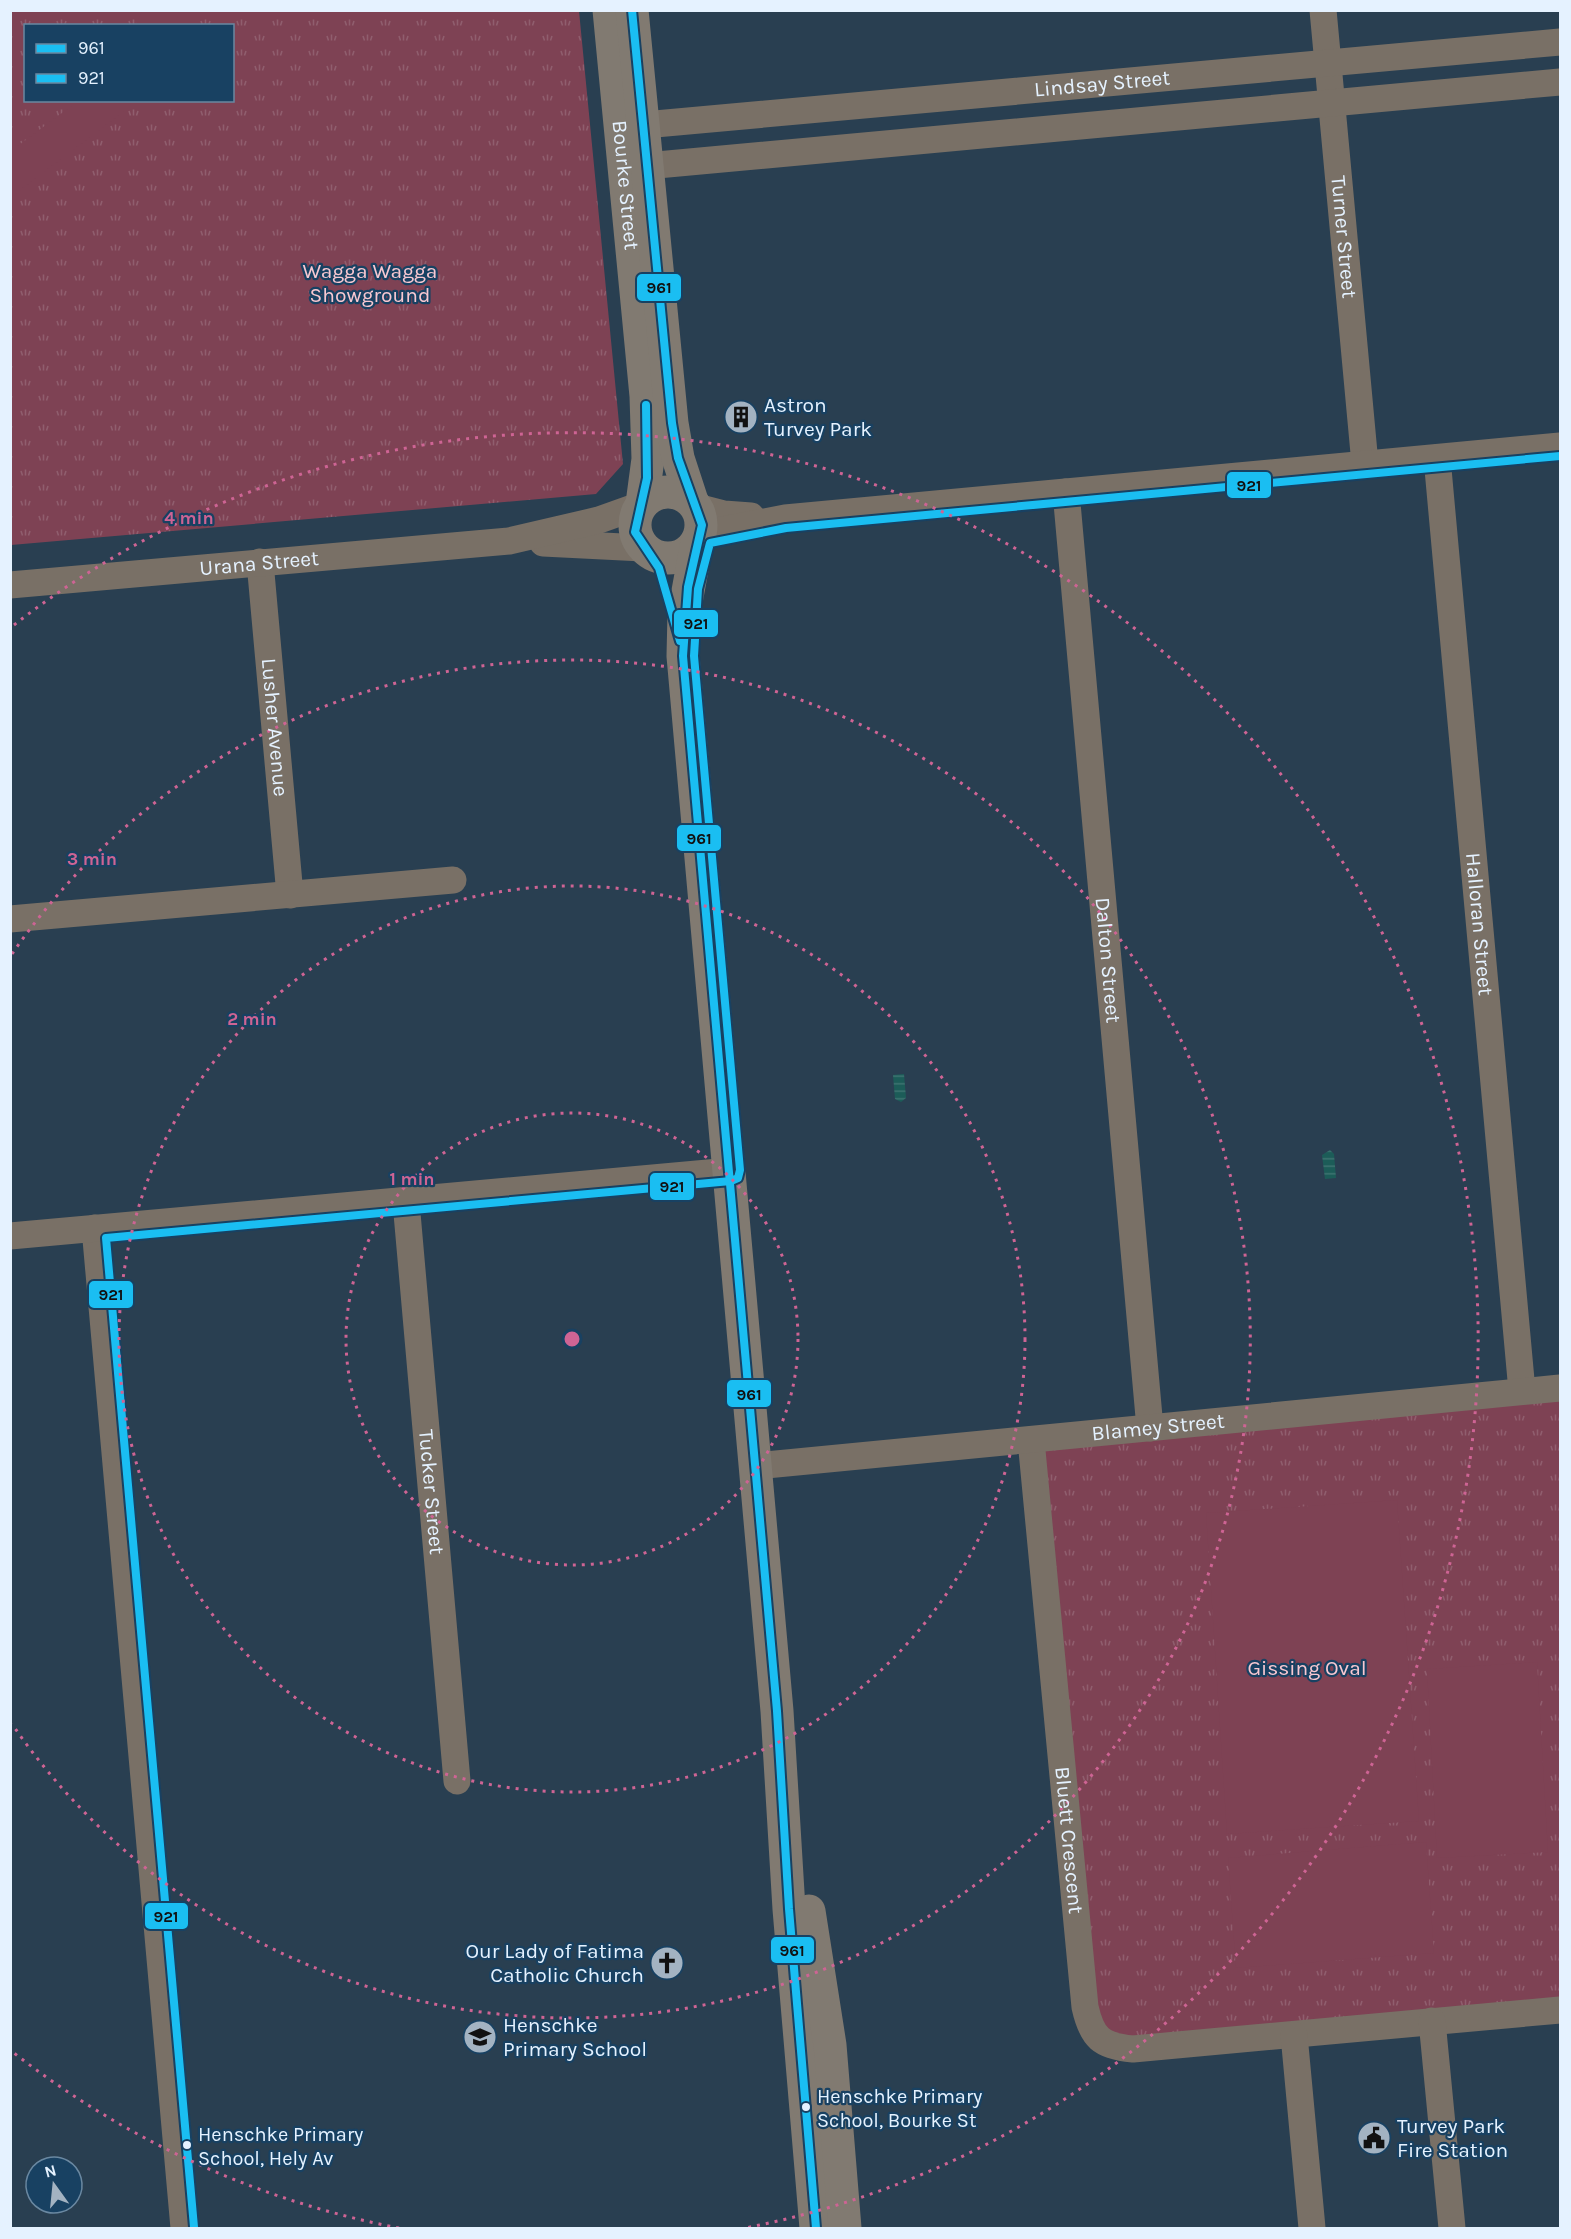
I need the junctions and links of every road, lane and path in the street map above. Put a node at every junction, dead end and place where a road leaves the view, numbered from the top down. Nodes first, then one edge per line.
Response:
1 (609, 10) edge
2 (632, 10) edge
3 (1323, 10) edge
4 (1560, 42) edge
5 (1328, 64) junction
6 (1560, 82) edge
7 (1331, 102) junction
8 (644, 125) junction
9 (646, 166) junction
10 (1560, 446) edge
11 (1437, 458) junction
12 (1365, 464) junction
13 (1066, 492) junction
14 (641, 505) junction
15 (697, 521) junction
16 (508, 541) junction
17 (648, 551) junction
18 (260, 562) junction
19 (10, 585) edge
20 (683, 656) junction
21 (453, 880) dead end
22 (290, 895) junction
23 (10, 919) edge
24 (730, 1172) junction
25 (406, 1202) junction
26 (95, 1228) junction
27 (10, 1236) edge
28 (1560, 1388) edge
29 (1522, 1391) junction
30 (1150, 1428) junction
31 (1030, 1440) junction
32 (756, 1466) junction
33 (777, 1711) junction
34 (458, 1781) dead end
35 (1560, 2010) edge
36 (1432, 2021) junction
37 (1294, 2035) junction
38 (184, 2229) edge
39 (816, 2229) edge
40 (845, 2229) edge
41 (1312, 2229) edge
42 (1452, 2229) edge

1 - 14 main road, Bourke Street
2 - 8 main road, Bourke Street
3 - 5 street, Turner Street
4 - 5 street, Lindsay Street
5 - 7 street, Turner Street
5 - 8 street, Lindsay Street
6 - 7 street, Lindsay Street
7 - 9 street, Lindsay Street
7 - 12 street, Turner Street
8 - 9 main road, Bourke Street
9 - 15 main road, Bourke Street
10 - 11 street
11 - 12 street
11 - 29 street, Halloran Street
12 - 13 street
13 - 15 street
13 - 30 street, Dalton Street
14 - 15 main road
14 - 16 street, Urana Street
14 - 17 main road
15 - 17 main road
15 - 20 main road, Bourke Street
16 - 17 street, Urana Street
16 - 18 street, Urana Street
17 - 20 main road, Bourke Street
18 - 19 street, Urana Street
18 - 22 street, Lusher Avenue
20 - 24 main road, Bourke Street
21 - 22 street
22 - 23 street
24 - 25 street
24 - 32 main road, Bourke Street
25 - 26 street
25 - 34 street, Tucker Street
26 - 27 street
26 - 38 street
28 - 29 street, Blamey Street
29 - 30 street, Blamey Street
30 - 31 street, Blamey Street
31 - 32 street, Blamey Street
31 - 37 street, Bluett Crescent
32 - 33 main road, Bourke Street
33 - 39 main road, Bourke Street
33 - 40 main road, Bourke Street
35 - 36 street, Bluett Crescent
36 - 37 street, Bluett Crescent
36 - 42 street
37 - 41 street

